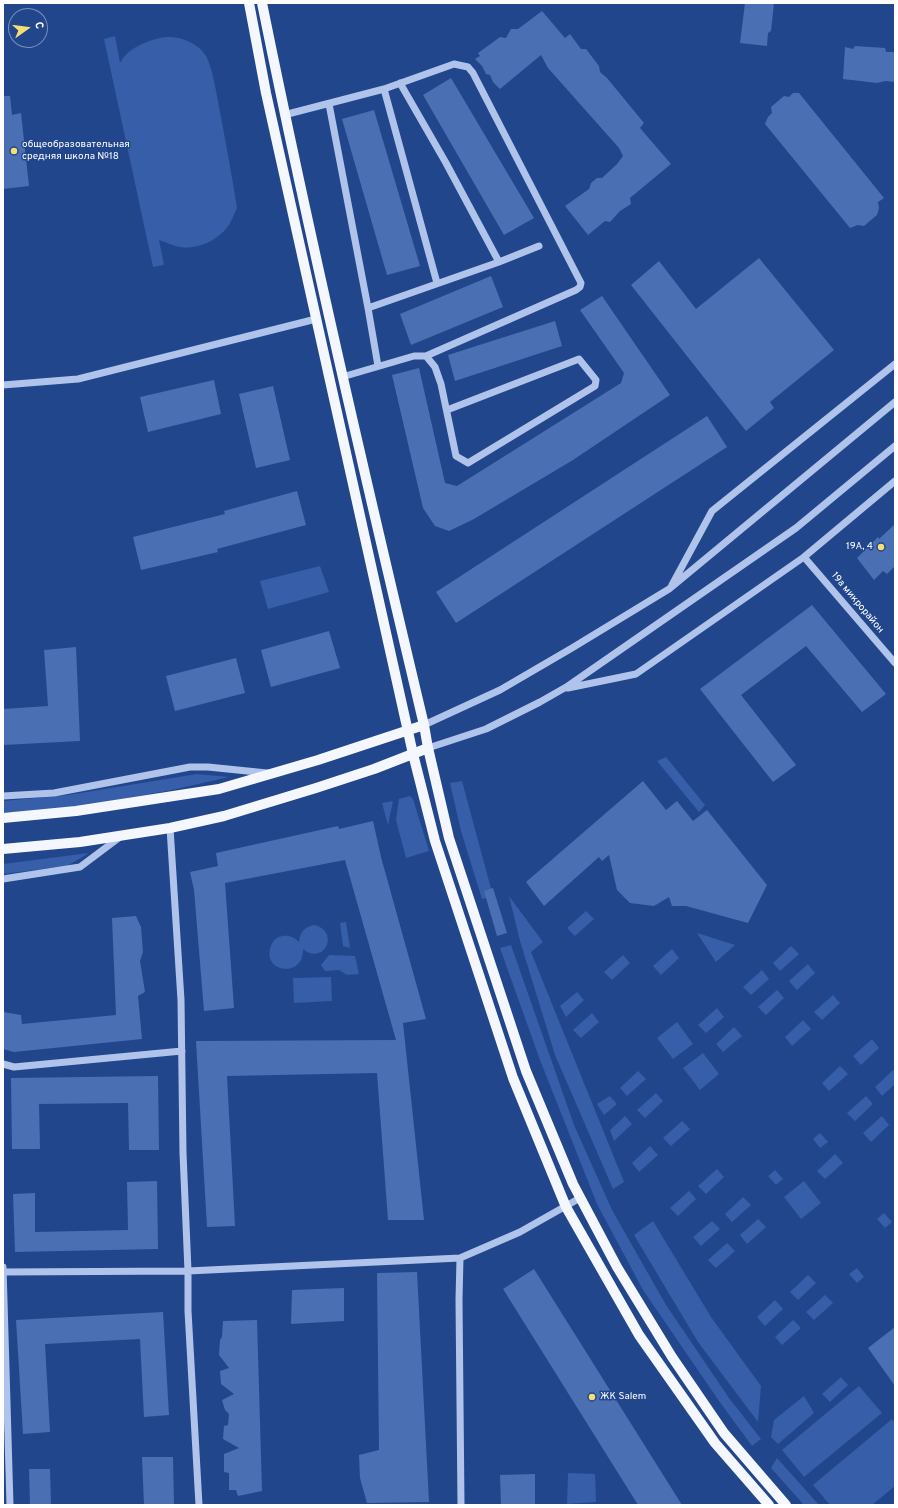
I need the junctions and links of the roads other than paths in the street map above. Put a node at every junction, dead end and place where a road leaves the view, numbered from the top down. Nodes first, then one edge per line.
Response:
1 (249, 3) edge
2 (262, 3) edge
3 (400, 83) junction
4 (384, 89) junction
5 (329, 104) junction
6 (284, 115) junction
7 (539, 246) dead end
8 (499, 262) junction
9 (437, 283) junction
10 (368, 308) junction
11 (316, 319) junction
12 (426, 356) junction
13 (895, 364) edge
14 (378, 366) junction
15 (342, 377) junction
16 (3, 385) edge
17 (895, 402) edge
18 (447, 410) junction
19 (895, 446) edge
20 (895, 481) edge
21 (804, 556) junction
22 (669, 589) junction
23 (895, 663) edge
24 (564, 688) junction
25 (424, 725) junction
26 (408, 729) junction
27 (428, 748) junction
28 (413, 754) junction
29 (271, 774) junction
30 (3, 796) edge
31 (3, 818) edge
32 (170, 828) junction
33 (123, 834) junction
34 (3, 849) edge
35 (3, 879) edge
36 (182, 1051) junction
37 (3, 1064) edge
38 (580, 1198) junction
39 (566, 1207) junction
40 (460, 1258) junction
41 (3, 1267) edge
42 (188, 1271) junction
43 (3, 1272) edge
44 (10, 1505) edge
45 (199, 1505) edge
46 (461, 1505) edge
47 (769, 1505) edge
48 (786, 1505) edge

1 - 11 main road
2 - 6 main road
3 - 4 street
3 - 8 street
3 - 12 street
4 - 5 street
4 - 9 street
5 - 6 street
5 - 10 street
6 - 15 main road
7 - 8 street
8 - 9 street
9 - 10 street
10 - 14 street
11 - 16 street
11 - 26 main road
12 - 14 street
12 - 18 street
13 - 22 street
14 - 15 street
15 - 25 main road
17 - 22 street
18 - 18 street
19 - 24 street
20 - 21 street
21 - 23 street, 19а микрорайон
21 - 24 street
22 - 25 street
24 - 27 street
25 - 26 main road
25 - 27 main road
26 - 28 main road
26 - 29 main road
27 - 28 main road
27 - 38 main road
28 - 32 main road
28 - 39 main road
29 - 30 street
29 - 31 main road
32 - 33 main road
32 - 36 street
33 - 34 main road
33 - 35 street
36 - 37 street
36 - 42 street
38 - 39 street
38 - 48 main road
39 - 40 street
39 - 47 main road
40 - 42 street
40 - 46 street
41 - 43 street
42 - 43 street
42 - 45 street
43 - 44 street

